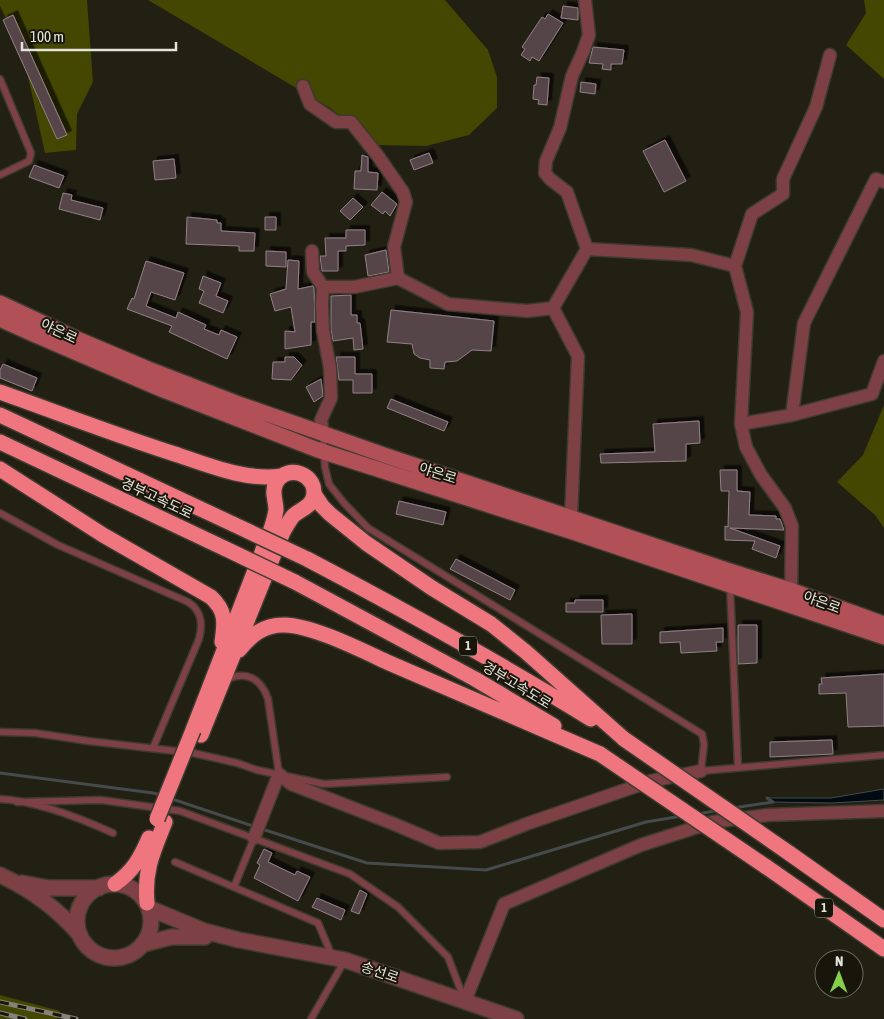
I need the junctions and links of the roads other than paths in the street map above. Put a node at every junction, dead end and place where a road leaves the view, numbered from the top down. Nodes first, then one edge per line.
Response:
1 (585, 0) edge
2 (830, 55) dead end
3 (0, 79) edge
4 (303, 86) dead end
5 (0, 175) edge
6 (884, 182) edge
7 (587, 249) junction
8 (312, 251) dead end
9 (735, 266) junction
10 (398, 278) junction
11 (324, 287) junction
12 (0, 303) edge
13 (553, 308) junction
14 (0, 319) edge
15 (884, 361) edge
16 (0, 392) edge
17 (0, 415) edge
18 (792, 415) junction
19 (741, 424) junction
20 (323, 434) junction
21 (0, 442) edge
22 (325, 453) junction
23 (0, 469) edge
24 (282, 476) junction
25 (314, 494) junction
26 (286, 508) junction
27 (0, 512) edge
28 (571, 517) junction
29 (730, 585) junction
30 (791, 598) junction
31 (884, 624) edge
32 (884, 637) edge
33 (226, 660) junction
34 (224, 681) junction
35 (0, 732) edge
36 (197, 732) junction
37 (624, 739) junction
38 (153, 748) junction
39 (600, 754) junction
40 (884, 755) edge
41 (738, 767) junction
42 (701, 771) junction
43 (279, 774) junction
44 (447, 777) dead end
45 (0, 799) edge
46 (17, 802) junction
47 (884, 811) edge
48 (161, 820) junction
49 (113, 833) dead end
50 (254, 838) junction
51 (175, 862) dead end
52 (7, 878) edge
53 (114, 884) junction
54 (234, 887) junction
55 (99, 888) junction
56 (148, 906) junction
57 (884, 920) edge
58 (80, 935) junction
59 (239, 940) junction
60 (144, 944) junction
61 (884, 949) edge
62 (339, 958) junction
63 (465, 1001) junction
64 (311, 1019) edge
65 (516, 1019) edge

1 - 7 street
2 - 9 street
3 - 5 lane
4 - 10 street
6 - 18 street
7 - 9 street
7 - 13 street
8 - 11 street
9 - 19 street
10 - 11 street
10 - 13 street
11 - 20 street
12 - 20 main road, 야은로
13 - 28 street
14 - 22 main road, 야은로
15 - 18 street
16 - 24 highway
17 - 37 highway, 경부고속도로 / 1, bridge
18 - 19 street
19 - 30 street
20 - 22 lane
20 - 28 main road, 야은로
21 - 39 highway, 경부고속도로 / 1, bridge
22 - 29 main road, 야은로
22 - 42 lane
23 - 33 highway
24 - 25 highway
24 - 26 highway
25 - 26 highway
25 - 37 highway
26 - 33 highway
26 - 33 highway
27 - 38 lane
28 - 30 main road, 야은로
29 - 30 main road, 야은로
29 - 41 lane
30 - 31 main road, 야은로
30 - 32 main road, 야은로
33 - 34 highway
33 - 36 highway
33 - 39 highway
34 - 36 highway
34 - 43 lane
35 - 38 lane
36 - 48 highway, bridge
37 - 57 highway, 경부고속도로 / 1, bridge
38 - 43 lane
39 - 61 highway, 경부고속도로 / 1, bridge
40 - 41 lane
41 - 42 lane
42 - 43 street
43 - 44 lane
43 - 50 street
45 - 46 lane
46 - 49 lane
46 - 50 lane
47 - 63 street
48 - 53 highway
48 - 56 highway
50 - 54 lane
50 - 63 lane
51 - 54 lane
52 - 55 street
52 - 58 street
53 - 55 street
53 - 56 street
54 - 62 lane
55 - 58 street
56 - 59 street
56 - 60 street
58 - 60 street
59 - 60 street
59 - 62 street, 송선로
62 - 63 street, 송선로
62 - 64 lane
63 - 65 street, 송선로

